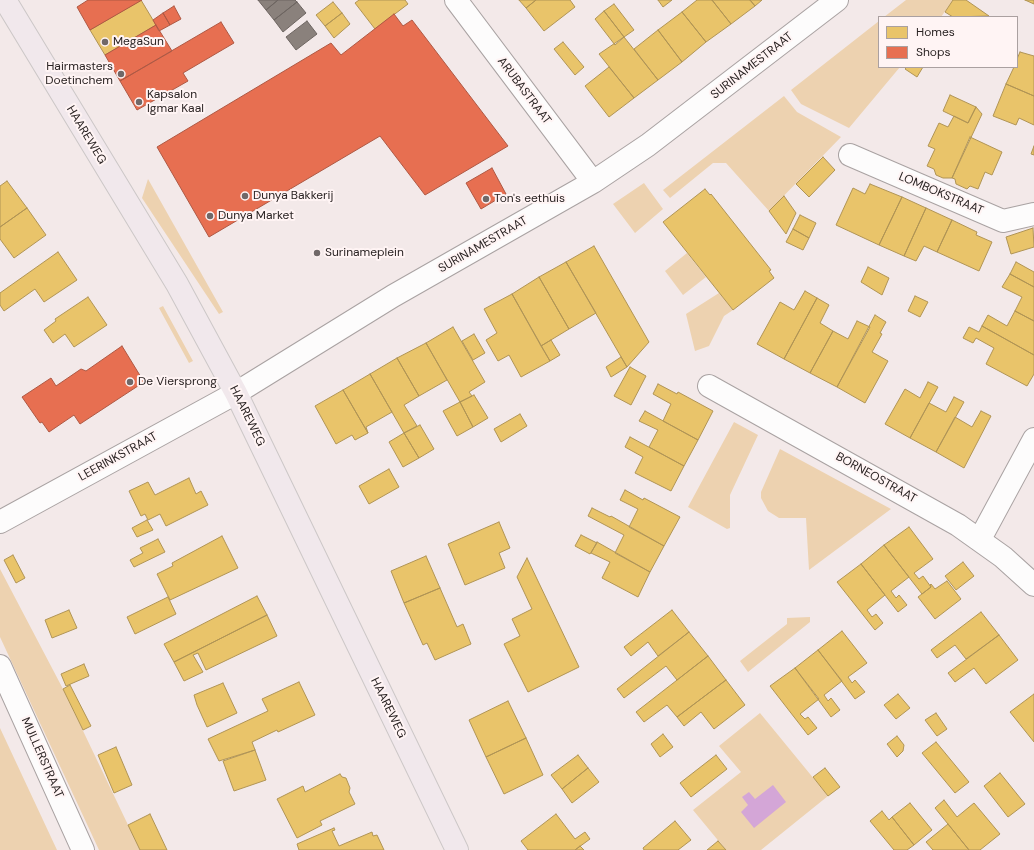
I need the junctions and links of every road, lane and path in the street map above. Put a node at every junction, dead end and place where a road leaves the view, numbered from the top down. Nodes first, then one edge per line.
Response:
1 (5, 0) edge
2 (456, 0) edge
3 (837, 0) edge
4 (850, 155) dead end
5 (593, 182) junction
6 (1034, 214) edge
7 (709, 386) dead end
8 (236, 393) junction
9 (1034, 439) edge
10 (0, 522) edge
11 (980, 539) junction
12 (1034, 585) edge
13 (0, 666) edge
14 (84, 850) edge
15 (457, 850) edge

1 - 8 main road, HAAREWEG
2 - 5 street, ARUBASTRAAT
3 - 5 street, SURINAMESTRAAT
4 - 6 street, LOMBOKSTRAAT
5 - 8 street, SURINAMESTRAAT
7 - 11 street, BORNEOSTRAAT
8 - 10 street, LEERINKSTRAAT
8 - 15 main road, HAAREWEG
9 - 11 street
11 - 12 street, BORNEOSTRAAT
13 - 14 street, MULLERSTRAAT

